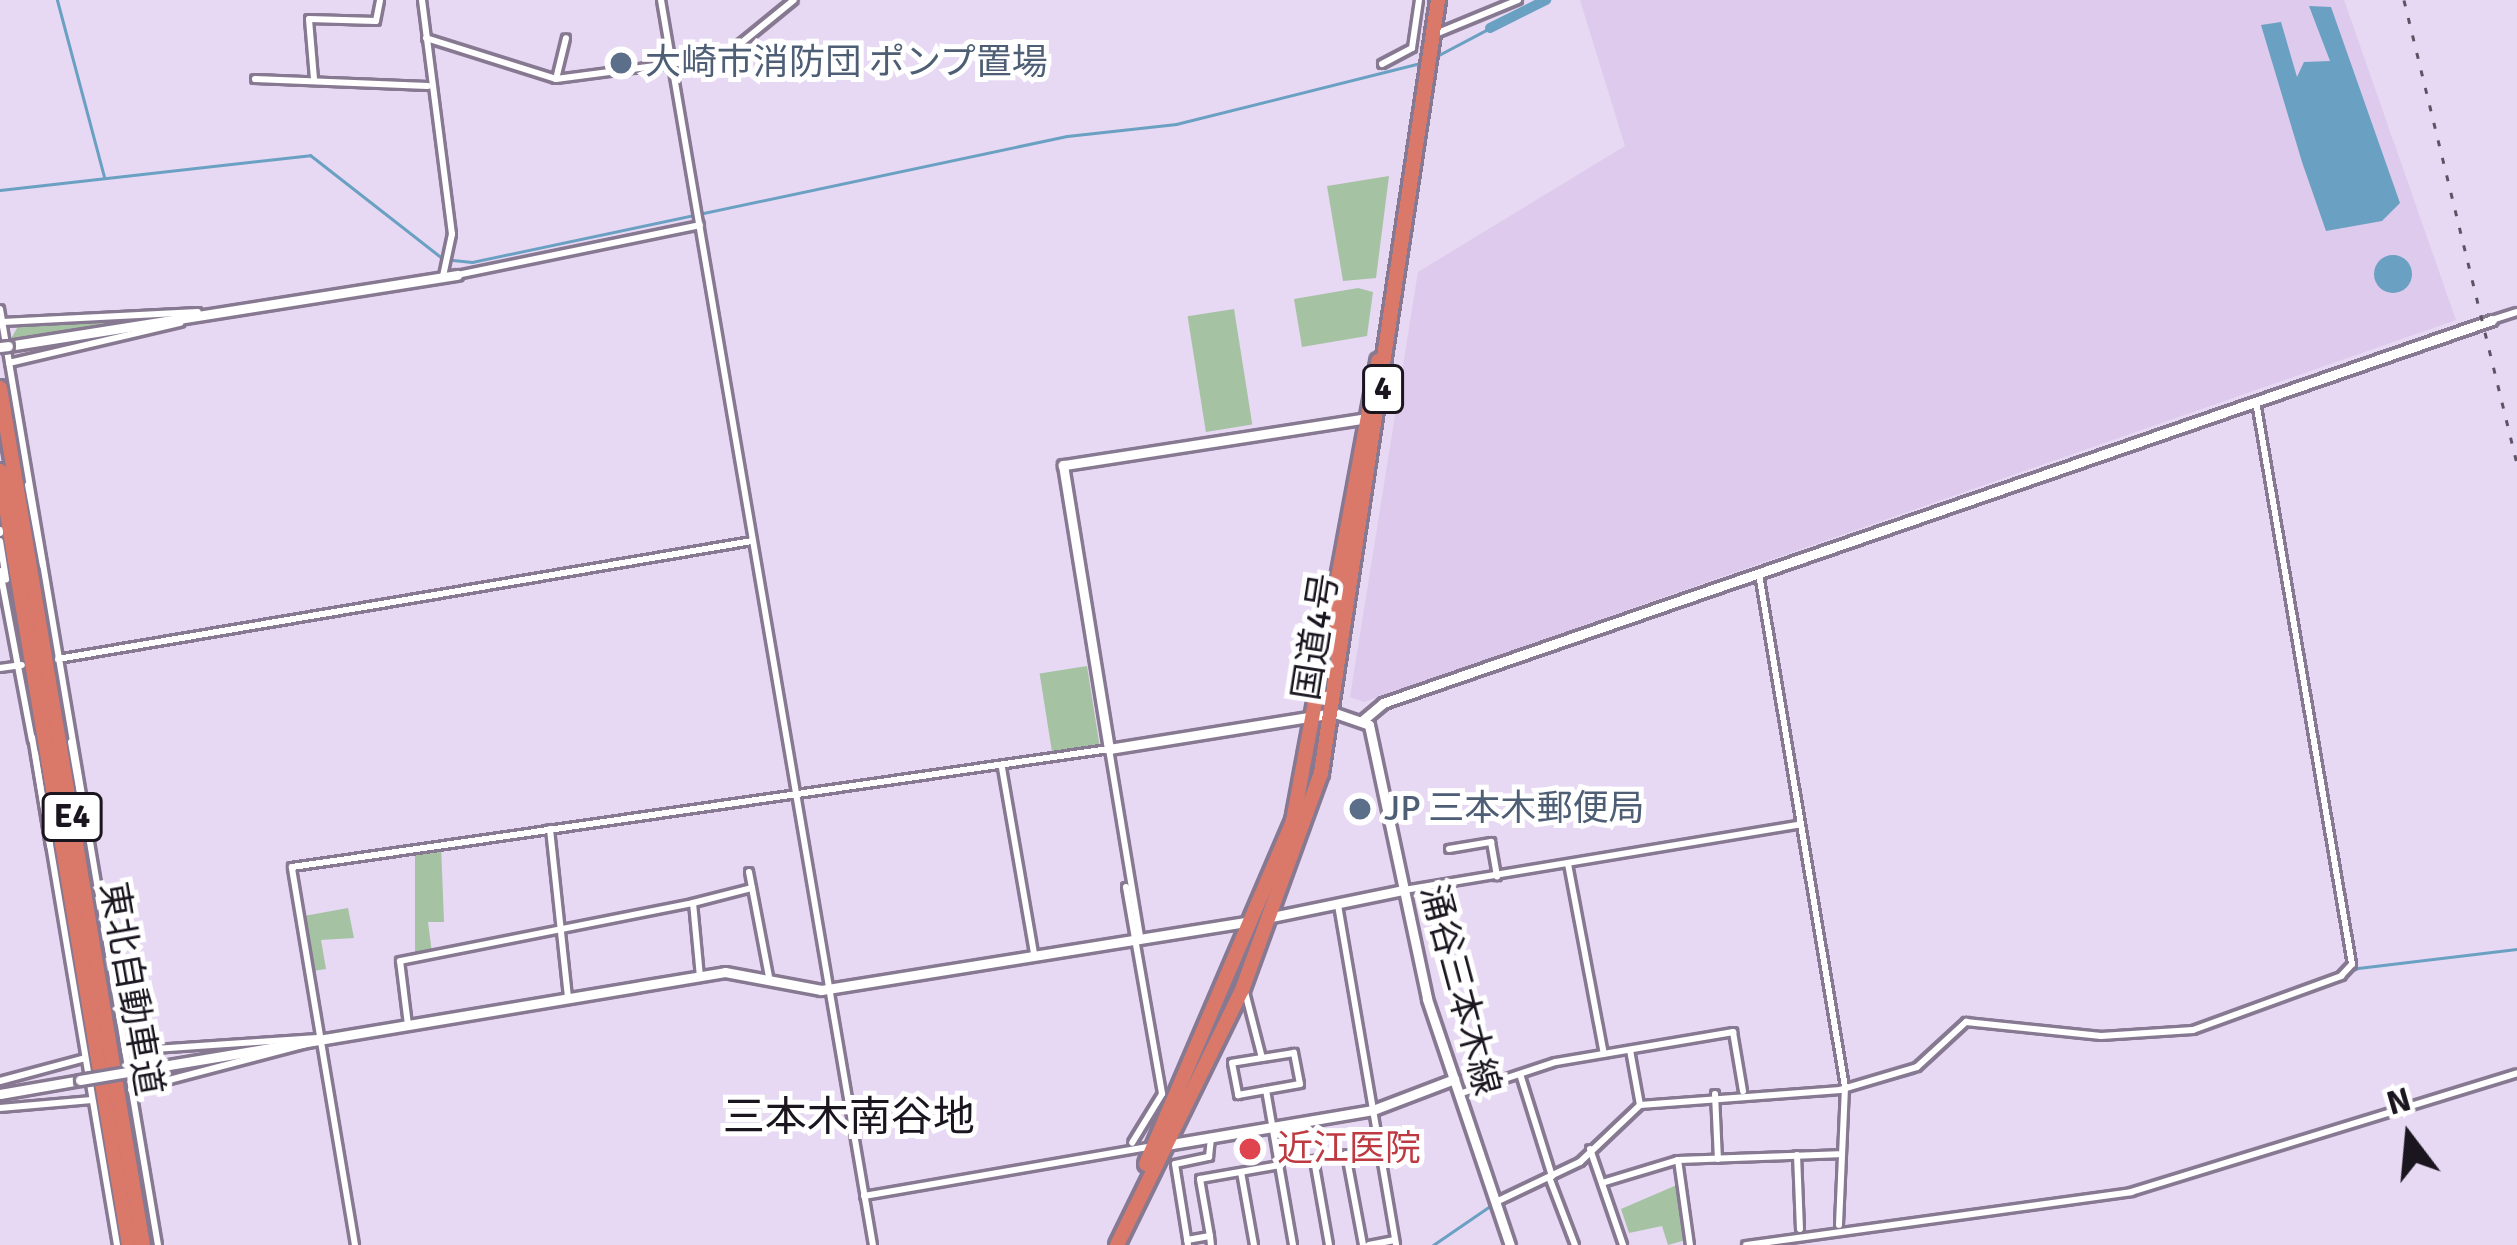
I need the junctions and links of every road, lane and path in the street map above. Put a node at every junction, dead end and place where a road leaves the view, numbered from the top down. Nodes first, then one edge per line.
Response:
1 (380, 0) edge
2 (422, 0) edge
3 (661, 0) edge
4 (794, 0) edge
5 (1418, 0) edge
6 (1434, 0) edge
7 (1517, 0) edge
8 (1426, 37) junction
9 (426, 38) junction
10 (566, 38) dead end
11 (672, 64) junction
12 (1382, 64) dead end
13 (255, 79) dead end
14 (314, 79) junction
15 (556, 79) junction
16 (428, 86) junction
17 (699, 222) junction
18 (450, 269) junction
19 (0, 309) edge
20 (2517, 311) edge
21 (198, 312) junction
22 (2492, 320) joint
23 (2, 322) edge
24 (4, 346) edge
25 (9, 363) junction
26 (0, 388) edge
27 (2256, 402) junction
28 (1374, 419) junction
29 (28, 466) junction
30 (0, 471) edge
31 (1, 534) edge
32 (752, 541) junction
33 (0, 571) edge
34 (1759, 574) junction
35 (46, 575) junction
36 (8, 601) junction
37 (55, 660) junction
38 (20, 665) junction
39 (0, 668) edge
40 (1328, 714) junction
41 (70, 719) junction
42 (1363, 720) junction
43 (32, 737) junction
44 (1109, 749) junction
45 (1002, 767) junction
46 (796, 800) junction
47 (1801, 824) junction
48 (550, 829) junction
49 (1449, 849) dead end
50 (51, 856) junction
51 (1568, 864) junction
52 (93, 870) junction
53 (749, 872) dead end
54 (1497, 875) junction
55 (1126, 887) dead end
56 (752, 888) junction
57 (1404, 890) junction
58 (1337, 902) junction
59 (693, 903) junction
60 (1266, 918) junction
61 (558, 935) junction
62 (1137, 937) junction
63 (1034, 953) junction
64 (700, 977) junction
65 (769, 977) junction
66 (829, 989) junction
67 (1242, 990) junction
68 (568, 999) junction
69 (408, 1026) junction
70 (321, 1040) junction
71 (1630, 1050) junction
72 (125, 1051) junction
73 (1604, 1054) junction
74 (85, 1058) junction
75 (1262, 1058) junction
76 (1520, 1073) junction
77 (2517, 1073) edge
78 (1454, 1079) junction
79 (0, 1081) edge
80 (1845, 1087) junction
81 (131, 1090) junction
82 (1266, 1090) junction
83 (1743, 1091) junction
84 (0, 1094) edge
85 (1459, 1094) junction
86 (1715, 1096) junction
87 (92, 1100) junction
88 (1640, 1105) junction
89 (0, 1108) edge
90 (1373, 1110) junction
91 (1273, 1128) junction
92 (1210, 1138) junction
93 (1132, 1143) junction
94 (1160, 1146) junction
95 (1379, 1149) junction
96 (1590, 1149) junction
97 (1346, 1154) junction
98 (1838, 1154) junction
99 (1797, 1155) junction
100 (1718, 1159) junction
101 (1678, 1160) junction
102 (1280, 1165) junction
103 (1241, 1172) junction
104 (1551, 1177) junction
105 (1602, 1183) junction
106 (864, 1196) junction
107 (1496, 1202) junction
108 (1839, 1225) junction
109 (1800, 1231) junction
110 (1787, 1232) junction
111 (1211, 1240) edge
112 (1187, 1243) edge
113 (1396, 1243) edge
114 (117, 1245) edge
115 (129, 1245) edge
116 (143, 1245) edge
117 (158, 1245) edge
118 (355, 1245) edge
119 (872, 1245) edge
120 (1113, 1245) edge
121 (1254, 1245) edge
122 (1294, 1245) edge
123 (1329, 1245) edge
124 (1366, 1245) edge
125 (1510, 1245) edge
126 (1575, 1245) edge
127 (1623, 1245) edge
128 (1690, 1245) edge
129 (1746, 1245) edge
130 (1787, 1245) edge

1 - 14 street
2 - 9 street
3 - 11 street
4 - 11 street
5 - 8 street
6 - 8 highway, 国道4号 / 4
7 - 8 street
8 - 12 street
8 - 28 highway, 国道4号 / 4
9 - 15 street
9 - 16 street
10 - 15 street
11 - 15 street
11 - 17 street
13 - 14 street
14 - 16 street
16 - 18 street
17 - 18 street
17 - 32 street
18 - 21 street
19 - 23 street
20 - 22 street
21 - 23 street
21 - 24 street
21 - 25 street
22 - 27 street
23 - 25 street
25 - 29 street
26 - 116 highway, 東北自動車道 / E4
27 - 34 street
27 - 80 street
28 - 40 highway, 国道4号 / 4
28 - 44 street
29 - 35 street
29 - 35 street
30 - 115 highway, 東北自動車道 / E4
31 - 36 street
32 - 37 street
32 - 46 street
33 - 36 street
34 - 42 street
34 - 47 street
35 - 37 street
36 - 38 street
37 - 41 street
38 - 39 street
38 - 43 street
40 - 42 street
40 - 44 street
40 - 60 highway, 国道4号 / 4
41 - 52 street
41 - 52 street
42 - 57 street, 涌谷三本木線
43 - 50 street
43 - 50 street
44 - 45 street
44 - 62 street
45 - 46 street
45 - 63 street
46 - 48 street
46 - 66 street
47 - 51 street
47 - 80 street
48 - 61 street
48 - 70 street
49 - 54 street
50 - 74 street
51 - 54 street
51 - 73 street
52 - 72 street
53 - 56 street
54 - 57 street
55 - 62 street
56 - 59 street
56 - 65 street
57 - 58 street
57 - 78 street, 涌谷三本木線
58 - 60 street
58 - 90 street
59 - 61 street
59 - 64 street
60 - 62 street
60 - 67 highway, 国道4号 / 4
60 - 94 highway, 国道4号 / 4
61 - 68 street
61 - 69 street
62 - 63 street
62 - 93 street
63 - 66 street
64 - 65 street
64 - 68 street
65 - 66 street
66 - 106 street
67 - 75 street
67 - 94 highway, 国道4号 / 4
68 - 69 street
69 - 70 street
70 - 72 street
70 - 81 street
70 - 84 street, bridge
70 - 118 street
71 - 73 street
71 - 83 street
71 - 88 street
72 - 81 street
73 - 76 street
74 - 79 street
74 - 87 street
75 - 82 street
75 - 82 street
76 - 85 street
76 - 104 street
77 - 108 street
78 - 85 street, 涌谷三本木線
78 - 90 street
80 - 83 street
80 - 98 street
81 - 117 street
82 - 91 street
83 - 86 street
85 - 107 street, 涌谷三本木線
86 - 88 street
86 - 100 street
87 - 89 street
87 - 114 street
88 - 96 street
90 - 91 street
90 - 95 street
91 - 92 street
91 - 102 street
92 - 94 street
92 - 112 street
93 - 94 street
93 - 106 street
94 - 120 highway, 国道4号 / 4
95 - 97 street
95 - 113 street
96 - 104 street
96 - 105 street
97 - 123 street
97 - 124 street
98 - 99 street
98 - 108 street
99 - 100 street
99 - 109 street
100 - 101 street
101 - 105 street
101 - 128 street
102 - 103 street
102 - 122 street
103 - 111 street
103 - 121 street
104 - 107 street
104 - 126 street
105 - 127 street
106 - 119 street
107 - 125 street, 涌谷三本木線
108 - 109 street
109 - 110 street
110 - 129 street
110 - 130 street
111 - 112 street
113 - 124 street

